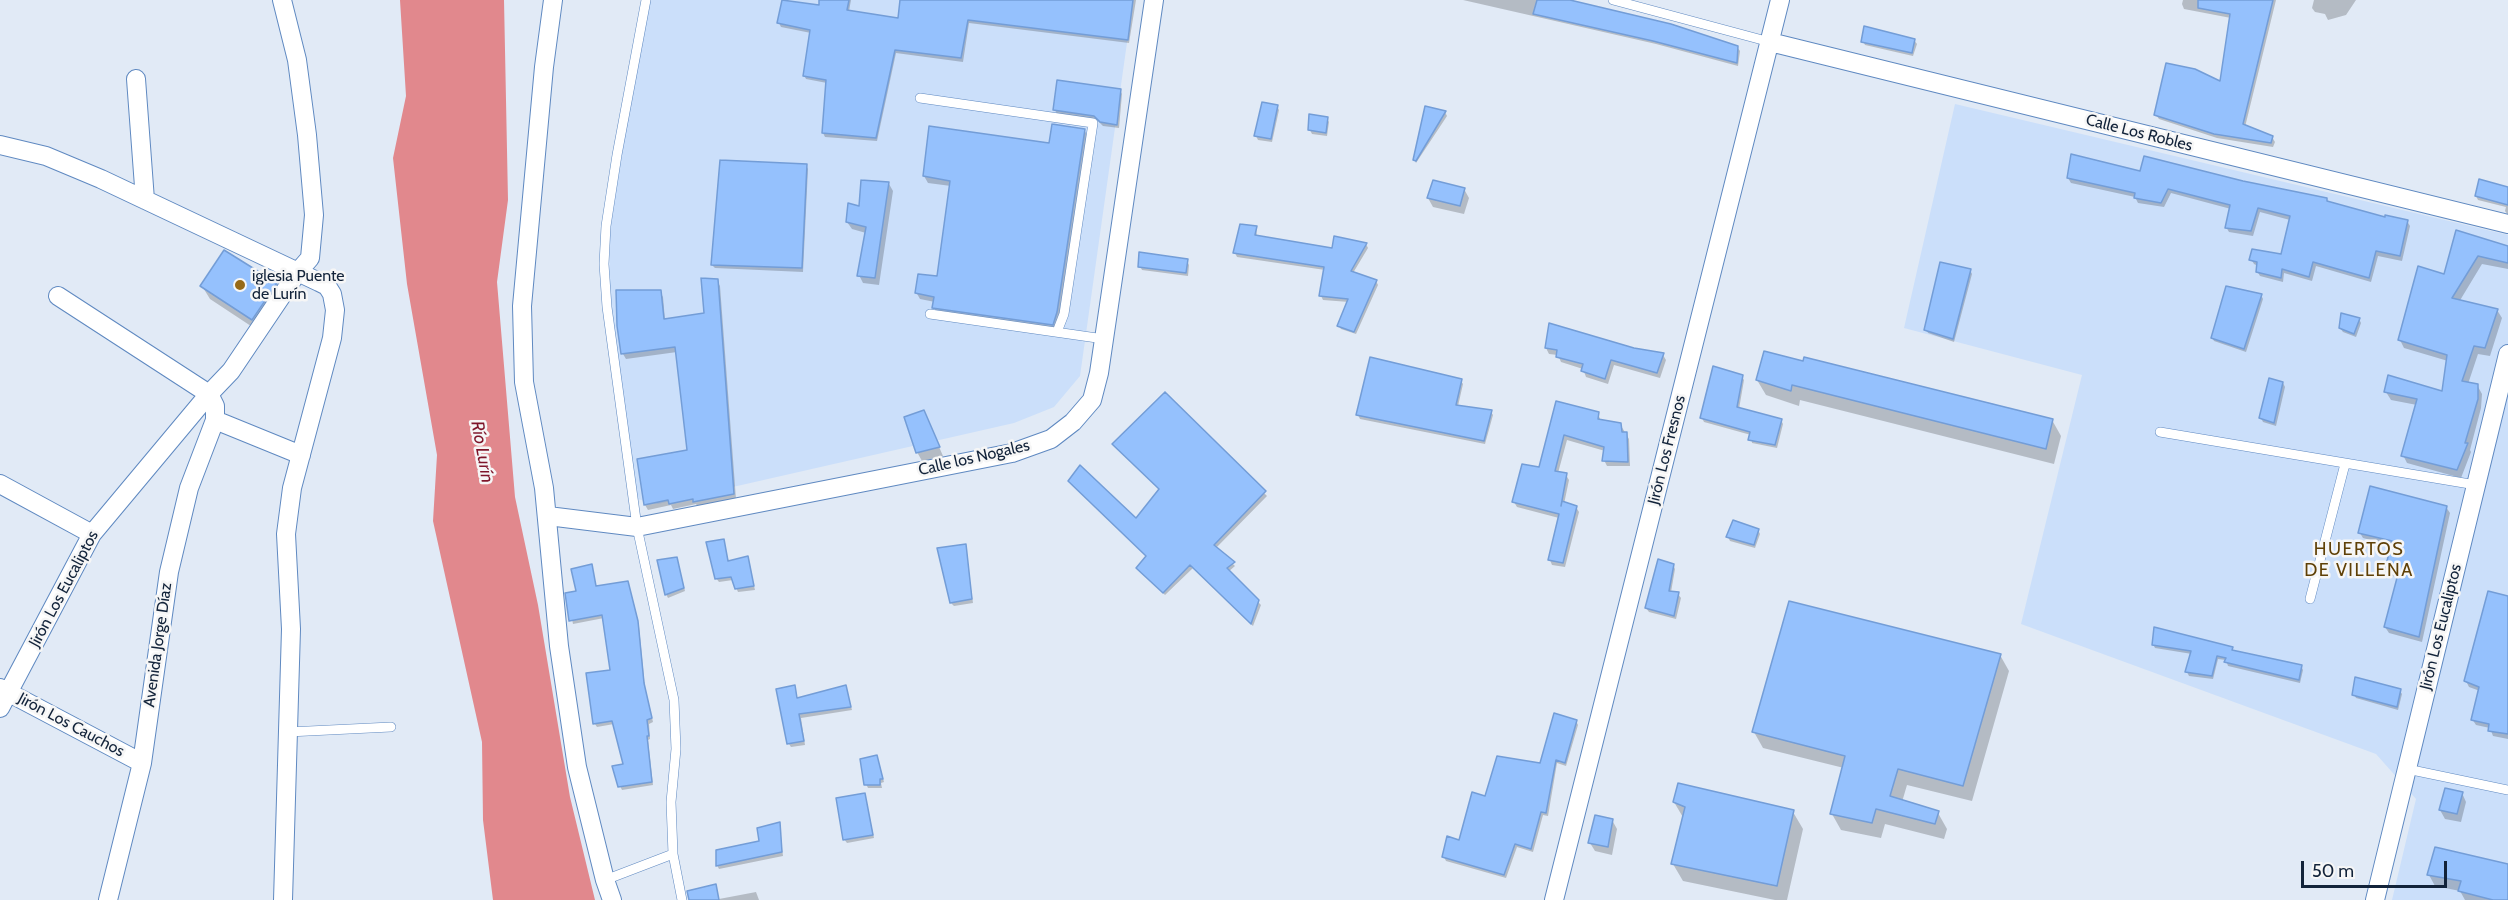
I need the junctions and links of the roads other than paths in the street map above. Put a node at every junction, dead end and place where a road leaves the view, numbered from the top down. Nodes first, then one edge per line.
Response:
1 (282, 0) edge
2 (553, 0) edge
3 (646, 0) edge
4 (1154, 0) edge
5 (1613, 0) edge
6 (1780, 0) edge
7 (1770, 42) junction
8 (136, 79) dead end
9 (921, 98) dead end
10 (0, 145) edge
11 (145, 200) junction
12 (2508, 224) edge
13 (297, 273) junction
14 (58, 296) dead end
15 (930, 314) dead end
16 (1057, 332) junction
17 (1104, 339) junction
18 (2507, 359) edge
19 (209, 394) junction
20 (215, 420) junction
21 (2160, 432) dead end
22 (301, 455) junction
23 (2345, 464) junction
24 (0, 484) edge
25 (2476, 485) junction
26 (548, 516) junction
27 (637, 527) junction
28 (92, 534) junction
29 (2310, 599) dead end
30 (3, 696) edge
31 (391, 727) dead end
32 (288, 732) junction
33 (142, 763) junction
34 (2407, 770) junction
35 (2508, 790) edge
36 (673, 854) junction
37 (605, 880) junction
38 (108, 900) edge
39 (283, 900) edge
40 (612, 900) edge
41 (682, 900) edge
42 (1554, 900) edge
43 (2375, 900) edge

1 - 13 street, Jirón Los Eucaliptos
2 - 26 street
3 - 27 lane
4 - 17 street, Calle los Nogales
5 - 7 lane
6 - 7 street, Jirón Los Fresnos
7 - 12 street, Calle Los Robles
7 - 42 street, Jirón Los Fresnos
8 - 11 street
9 - 16 lane
10 - 11 street
11 - 13 street
13 - 19 street, Jirón Los Eucaliptos
13 - 22 street
14 - 19 street
15 - 16 lane
16 - 17 lane
17 - 27 street, Calle los Nogales
18 - 25 street, Jirón Los Eucaliptos
19 - 20 street
19 - 28 street, Jirón Los Eucaliptos
20 - 22 street
20 - 33 street, Avenida Jorge Díaz
21 - 23 lane
22 - 32 street
23 - 25 lane
23 - 29 lane
24 - 28 street
25 - 34 street, Jirón Los Eucaliptos
26 - 27 street, Calle los Nogales
26 - 37 street
27 - 36 lane
28 - 30 street, Jirón Los Eucaliptos
30 - 33 street, Jirón Los Cauchos
31 - 32 lane
32 - 39 street
33 - 38 street, Avenida Jorge Díaz
34 - 35 lane
34 - 43 street, Jirón Los Eucaliptos
36 - 37 lane
36 - 41 lane
37 - 40 street

